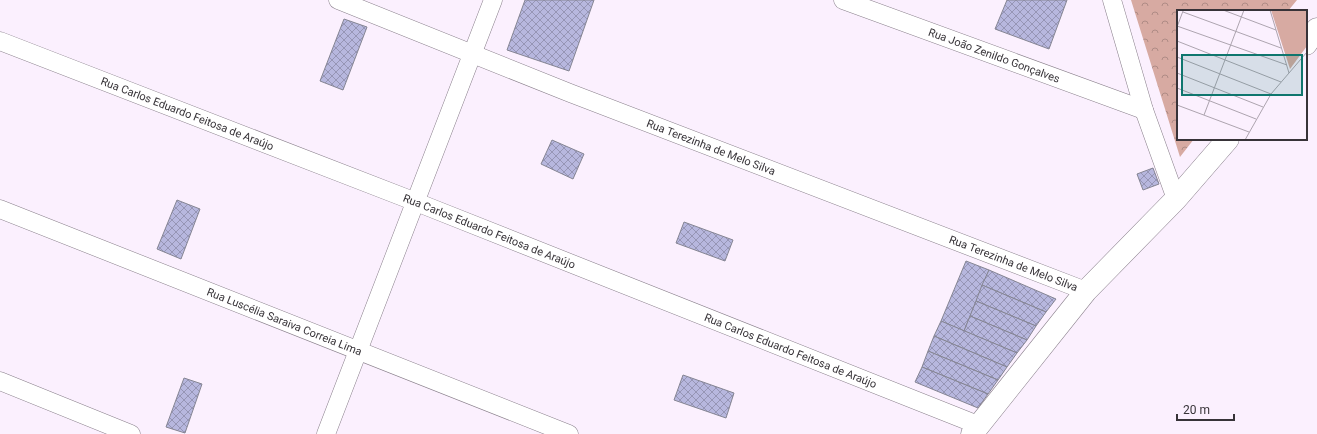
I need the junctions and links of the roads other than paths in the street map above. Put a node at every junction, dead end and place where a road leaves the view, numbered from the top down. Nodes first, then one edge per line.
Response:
1 (338, 0) edge
2 (493, 0) edge
3 (843, 0) edge
4 (1112, 0) edge
5 (1317, 29) edge
6 (0, 41) edge
7 (1307, 43) edge
8 (473, 53) junction
9 (1144, 110) junction
10 (1227, 140) edge
11 (1176, 199) junction
12 (416, 202) junction
13 (0, 209) edge
14 (1086, 291) junction
15 (358, 352) junction
16 (0, 382) edge
17 (975, 429) edge
18 (131, 434) edge
19 (326, 434) edge
20 (569, 434) edge

1 - 8 street, Rua Terezinha de Melo Silva
2 - 8 street
3 - 9 street, Rua João Zenildo Gonçalves
4 - 9 street
5 - 7 street
6 - 12 street, Rua Carlos Eduardo Feitosa de Araújo
8 - 12 street
8 - 14 street, Rua Terezinha de Melo Silva
9 - 11 street
10 - 11 street
11 - 14 street
12 - 15 street
12 - 17 street, Rua Carlos Eduardo Feitosa de Araújo
13 - 15 street, Rua Luscélia Saraiva Correia Lima
14 - 17 street
15 - 19 street
15 - 20 street, Rua Luscélia Saraiva Correia Lima
16 - 18 street

